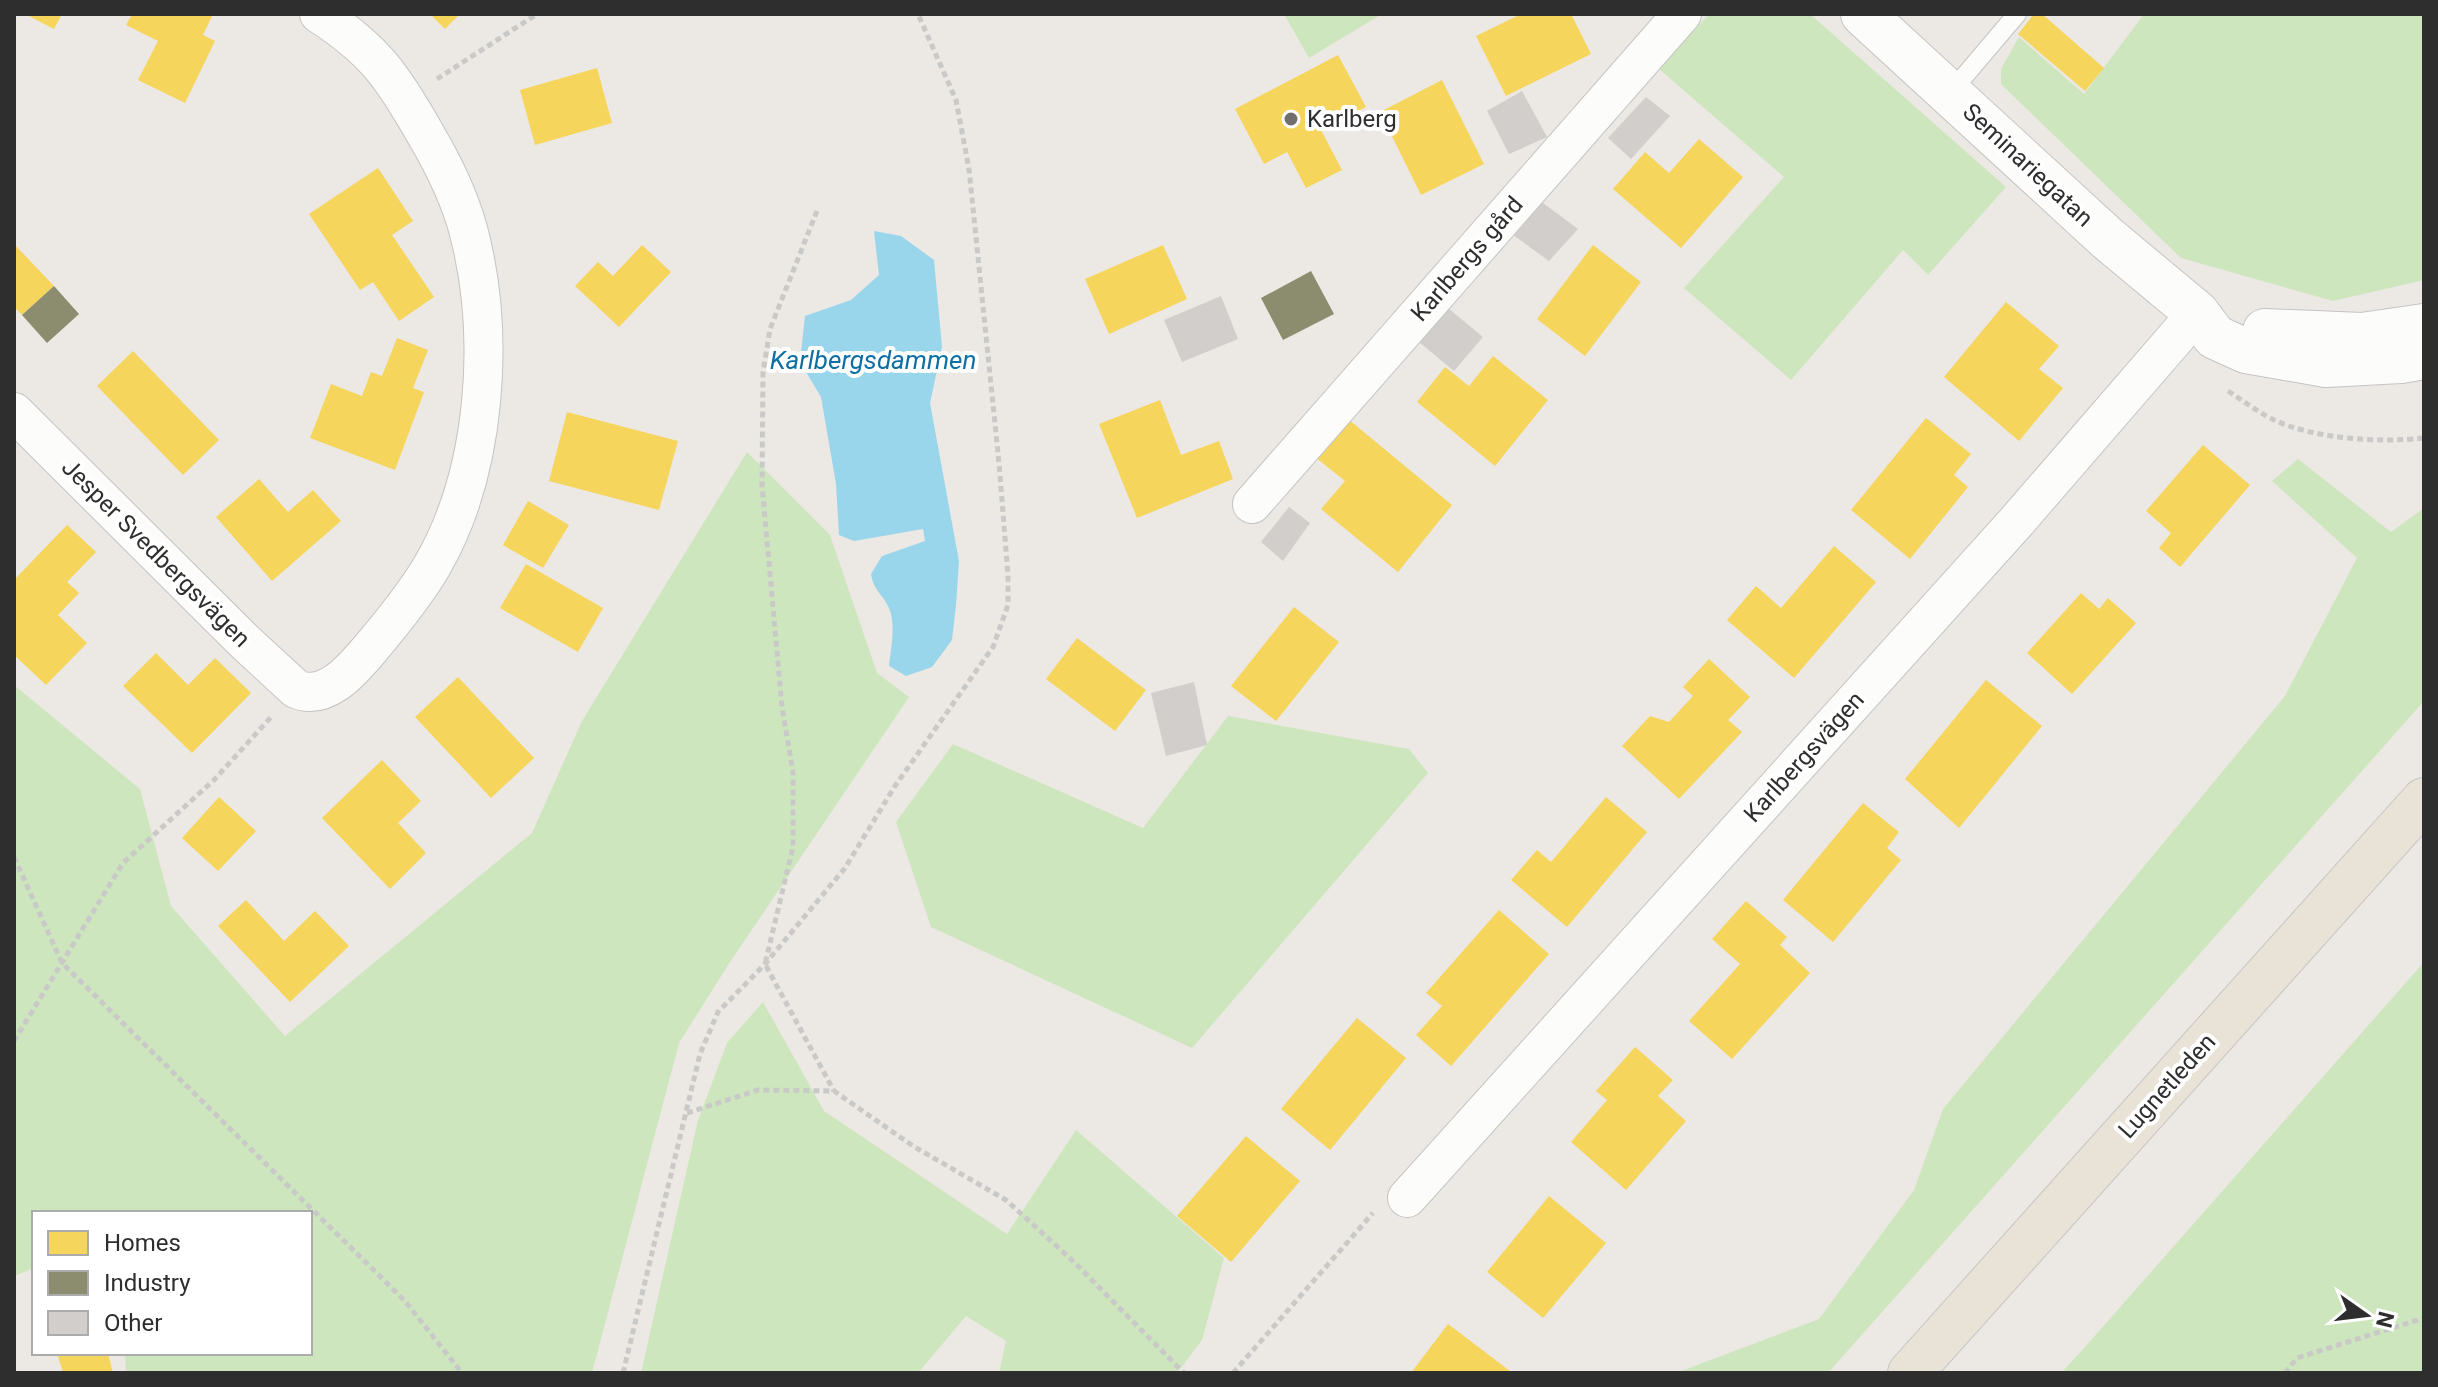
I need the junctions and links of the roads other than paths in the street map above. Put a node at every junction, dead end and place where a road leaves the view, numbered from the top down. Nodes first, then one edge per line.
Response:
1 (319, 14) edge
2 (1682, 14) edge
3 (1863, 14) edge
4 (2017, 14) edge
5 (1950, 93) junction
6 (2197, 313) junction
7 (2424, 326) edge
8 (2424, 357) edge
9 (14, 412) edge
10 (1252, 504) dead end
11 (2424, 800) edge
12 (1407, 1198) road end
13 (1910, 1373) edge

1 - 9 street, Jesper Svedbergsvägen
2 - 10 street, Karlbergs gård
3 - 5 street, Seminariegatan
4 - 5 lane
5 - 6 street, Seminariegatan
6 - 7 street
6 - 8 street, Seminariegatan
6 - 12 street, Karlbergsvägen
11 - 13 highway, Lugnetleden

